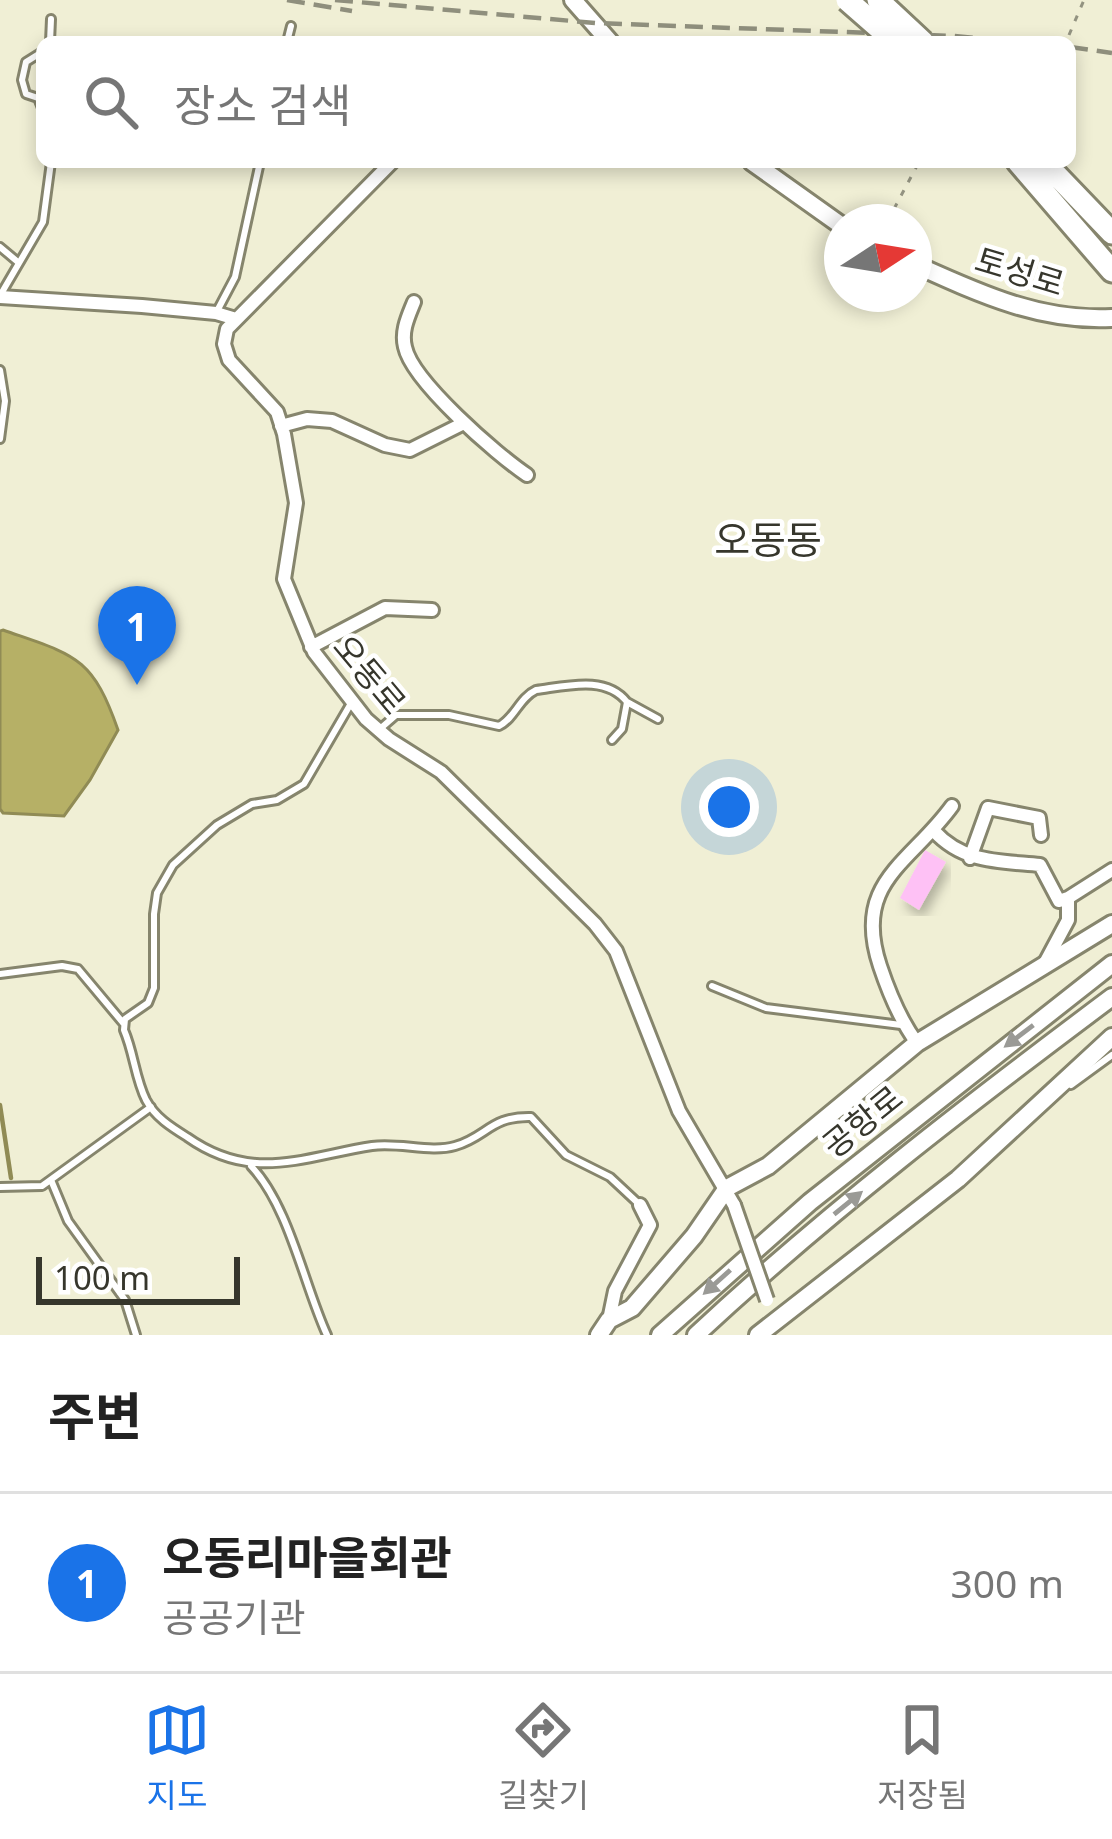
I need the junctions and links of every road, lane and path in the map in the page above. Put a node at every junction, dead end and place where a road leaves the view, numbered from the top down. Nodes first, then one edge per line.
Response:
1 (572, 0) edge
2 (848, 0) edge
3 (878, 0) edge
4 (1084, 0) edge
5 (51, 19) dead end
6 (291, 26) dead end
7 (1069, 35) dead end
8 (50, 36) edge
9 (288, 36) edge
10 (605, 36) edge
11 (888, 36) edge
12 (917, 36) edge
13 (36, 56) edge
14 (36, 97) edge
15 (50, 168) edge
16 (259, 168) edge
17 (386, 168) edge
18 (760, 168) edge
19 (916, 168) edge
20 (1023, 168) edge
21 (1024, 168) edge
22 (1050, 168) edge
23 (897, 204) edge
24 (824, 213) edge
25 (1112, 230) edge
26 (0, 247) edge
27 (1112, 259) edge
28 (19, 263) junction
29 (932, 271) edge
30 (1112, 271) edge
31 (0, 297) edge
32 (414, 302) dead end
33 (216, 313) junction
34 (1112, 318) edge
35 (236, 319) junction
36 (0, 370) edge
37 (462, 424) junction
38 (281, 426) junction
39 (0, 439) edge
40 (527, 475) dead end
41 (432, 610) dead end
42 (311, 647) junction
43 (352, 702) junction
44 (627, 702) junction
45 (658, 719) dead end
46 (379, 730) junction
47 (611, 740) dead end
48 (952, 806) dead end
49 (934, 831) junction
50 (1041, 835) dead end
51 (970, 858) junction
52 (1112, 871) edge
53 (1068, 898) junction
54 (1112, 924) edge
55 (1045, 963) junction
56 (1112, 964) edge
57 (0, 974) edge
58 (712, 986) dead end
59 (1112, 997) edge
60 (124, 1024) junction
61 (904, 1026) junction
62 (1112, 1037) edge
63 (917, 1043) junction
64 (1112, 1055) edge
65 (1042, 1103) junction
66 (151, 1107) junction
67 (248, 1163) junction
68 (52, 1180) junction
69 (0, 1187) edge
70 (730, 1197) junction
71 (640, 1205) joint
72 (604, 1327) edge
73 (767, 1331) edge
74 (136, 1335) edge
75 (327, 1335) edge
76 (660, 1335) edge
77 (696, 1335) edge

1 - 10 main road
2 - 11 highway, bridge
3 - 12 highway, bridge
4 - 7 path
5 - 8 lane
6 - 9 lane
13 - 14 lane
15 - 28 lane
16 - 33 lane
17 - 35 street
18 - 24 main road
19 - 23 path
20 - 30 highway
21 - 27 highway
22 - 25 highway
26 - 28 lane
28 - 31 lane
29 - 34 main road, 토성로
31 - 33 street
32 - 37 street
33 - 35 street
35 - 38 street, 오동로
36 - 39 lane
37 - 38 street
37 - 40 street
38 - 42 street, 오동로
41 - 42 street
42 - 43 street, 오동로
43 - 46 street, 오동로
43 - 60 lane
44 - 45 lane
44 - 46 lane
44 - 47 lane
46 - 70 street, 오동로
48 - 49 street
49 - 51 street
49 - 61 street
50 - 51 street
51 - 53 street
52 - 53 street
53 - 55 street
54 - 55 main road
55 - 63 main road
56 -> 76 main road, 공항로
57 - 60 lane
58 - 61 lane
77 -> 59 main road, 공항로
60 - 66 lane
61 - 63 street
62 - 65 main road
63 - 70 main road
64 - 65 lane
65 - 73 main road
66 - 67 lane
66 - 68 lane
67 - 71 lane
67 - 75 lane
68 - 69 lane
68 - 74 lane
70 - 72 main road
70 - 73 street, 오동로, bridge
71 - 72 street

